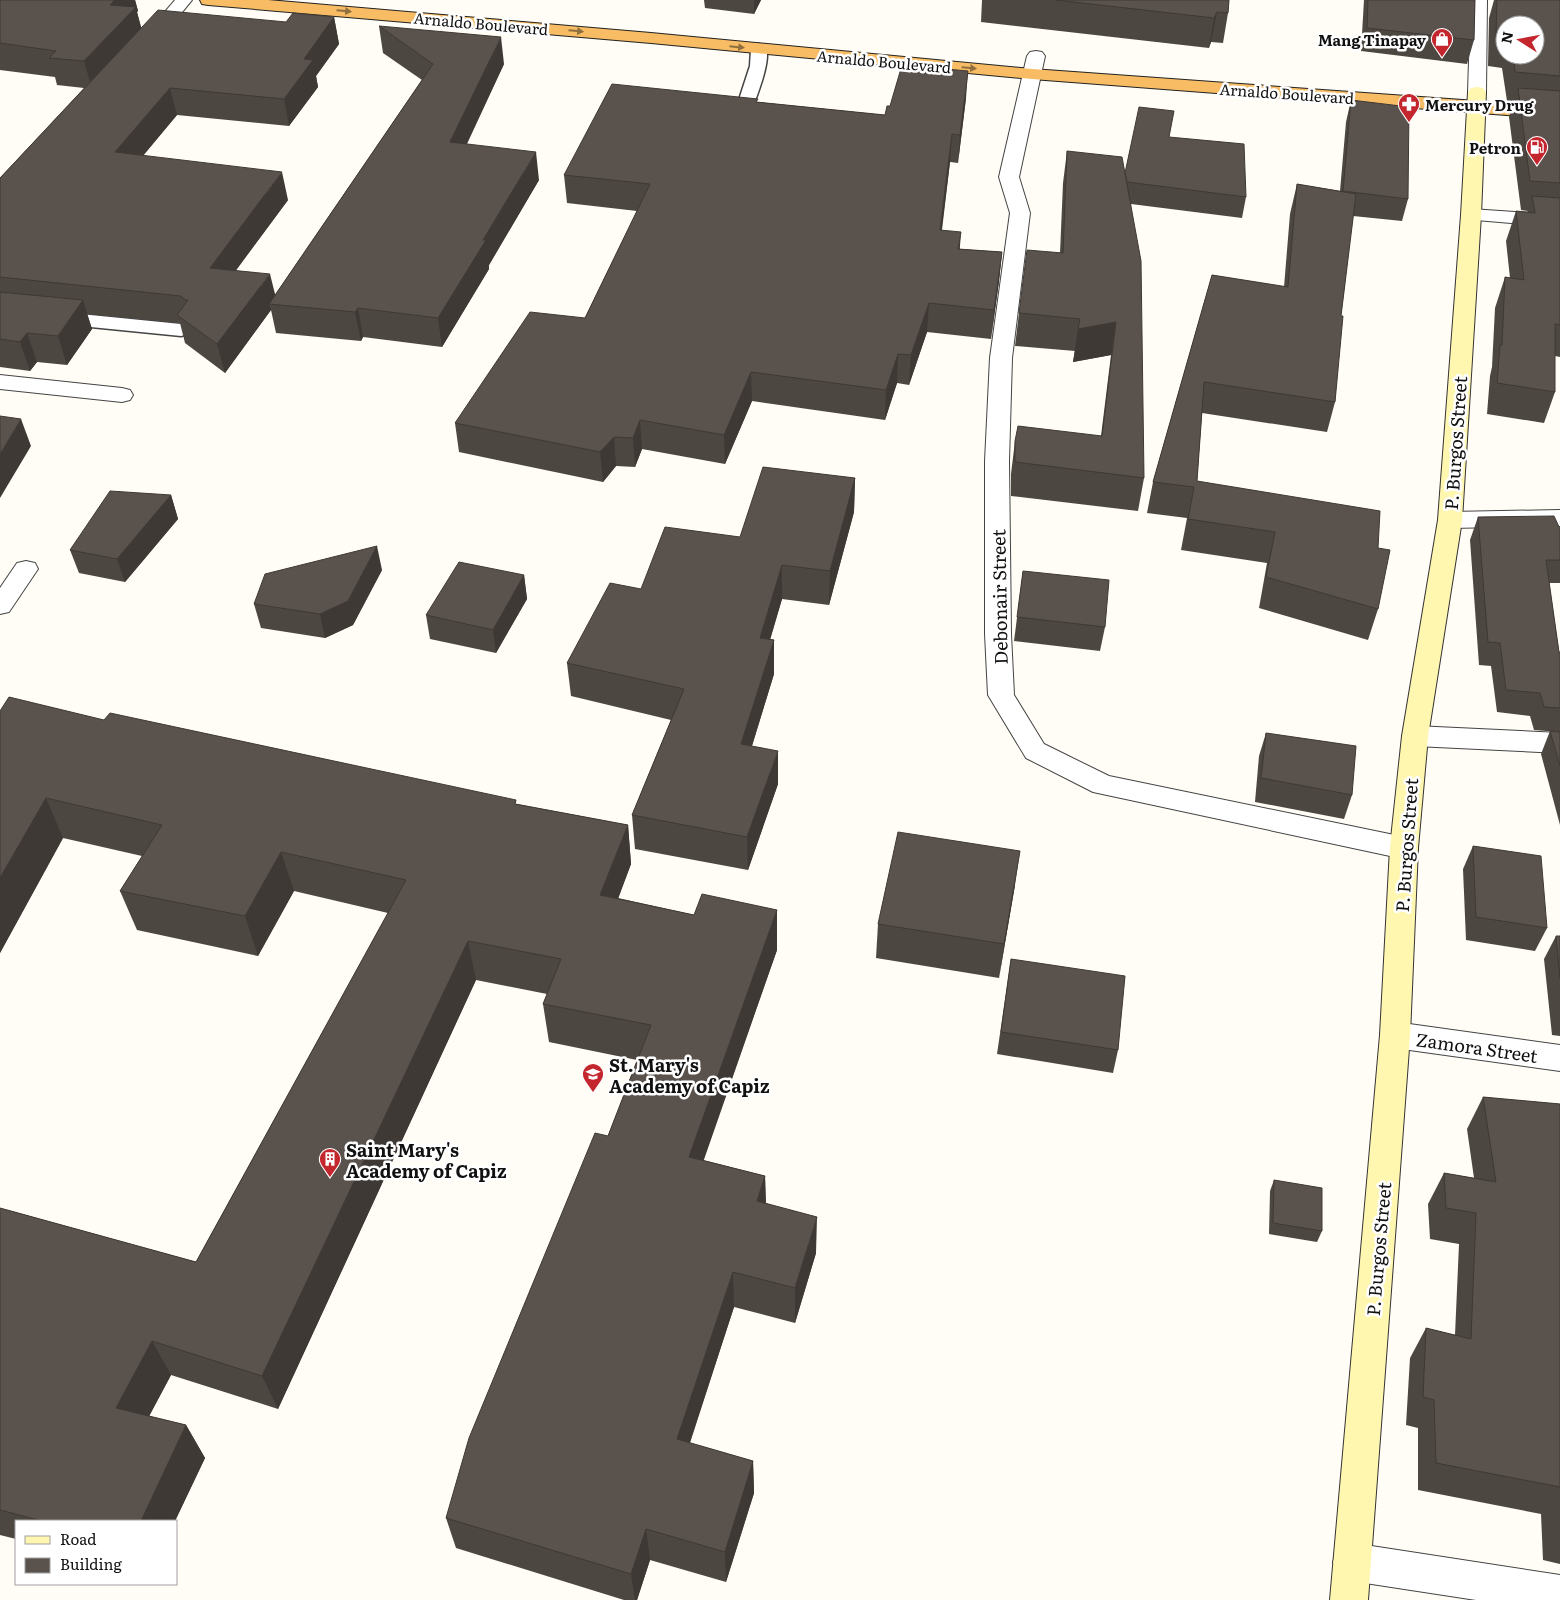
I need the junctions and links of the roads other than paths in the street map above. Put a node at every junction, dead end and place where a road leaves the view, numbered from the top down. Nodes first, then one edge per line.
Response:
1 (184, 0) edge
2 (208, 0) edge
3 (1479, 0) edge
4 (262, 2) edge
5 (592, 16) dead end
6 (746, 30) dead end
7 (759, 49) junction
8 (137, 54) edge
9 (1017, 54) dead end
10 (1036, 56) junction
11 (1056, 57) dead end
12 (1205, 70) dead end
13 (1032, 74) junction
14 (1560, 98) edge
15 (1476, 99) junction
16 (1560, 113) edge
17 (742, 115) edge
18 (1471, 215) junction
19 (1560, 221) edge
20 (0, 312) edge
21 (181, 330) edge
22 (0, 382) edge
23 (122, 395) dead end
24 (1560, 518) edge
25 (1450, 520) junction
26 (26, 568) dead end
27 (0, 606) edge
28 (1415, 736) junction
29 (1560, 743) edge
30 (1404, 848) junction
31 (1395, 1035) junction
32 (1560, 1058) edge
33 (1352, 1562) junction
34 (1560, 1594) edge
35 (1350, 1600) edge

1 - 8 street
2 - 4 highway, Arnaldo Boulevard
3 - 15 street
4 -> 7 highway, Arnaldo Boulevard
5 - 6 highway
7 -> 13 highway, Arnaldo Boulevard
7 - 17 lane
9 - 10 highway
10 - 11 highway
10 - 13 street, Debonair Street
12 - 15 highway, Arnaldo Boulevard
13 - 15 highway, Arnaldo Boulevard
13 - 30 street, Debonair Street
14 - 15 highway, Arnaldo Boulevard
15 - 16 highway, Arnaldo Boulevard
15 - 18 main road, P. Burgos Street
18 - 19 street
18 - 25 main road, P. Burgos Street
20 - 21 lane
22 - 23 street
24 - 25 street
25 - 28 main road, P. Burgos Street
26 - 27 street
28 - 29 street
28 - 30 main road, P. Burgos Street
30 - 31 main road, P. Burgos Street
31 - 32 street, Zamora Street
31 - 33 main road, P. Burgos Street
33 - 34 street
33 - 35 main road, P. Burgos Street

